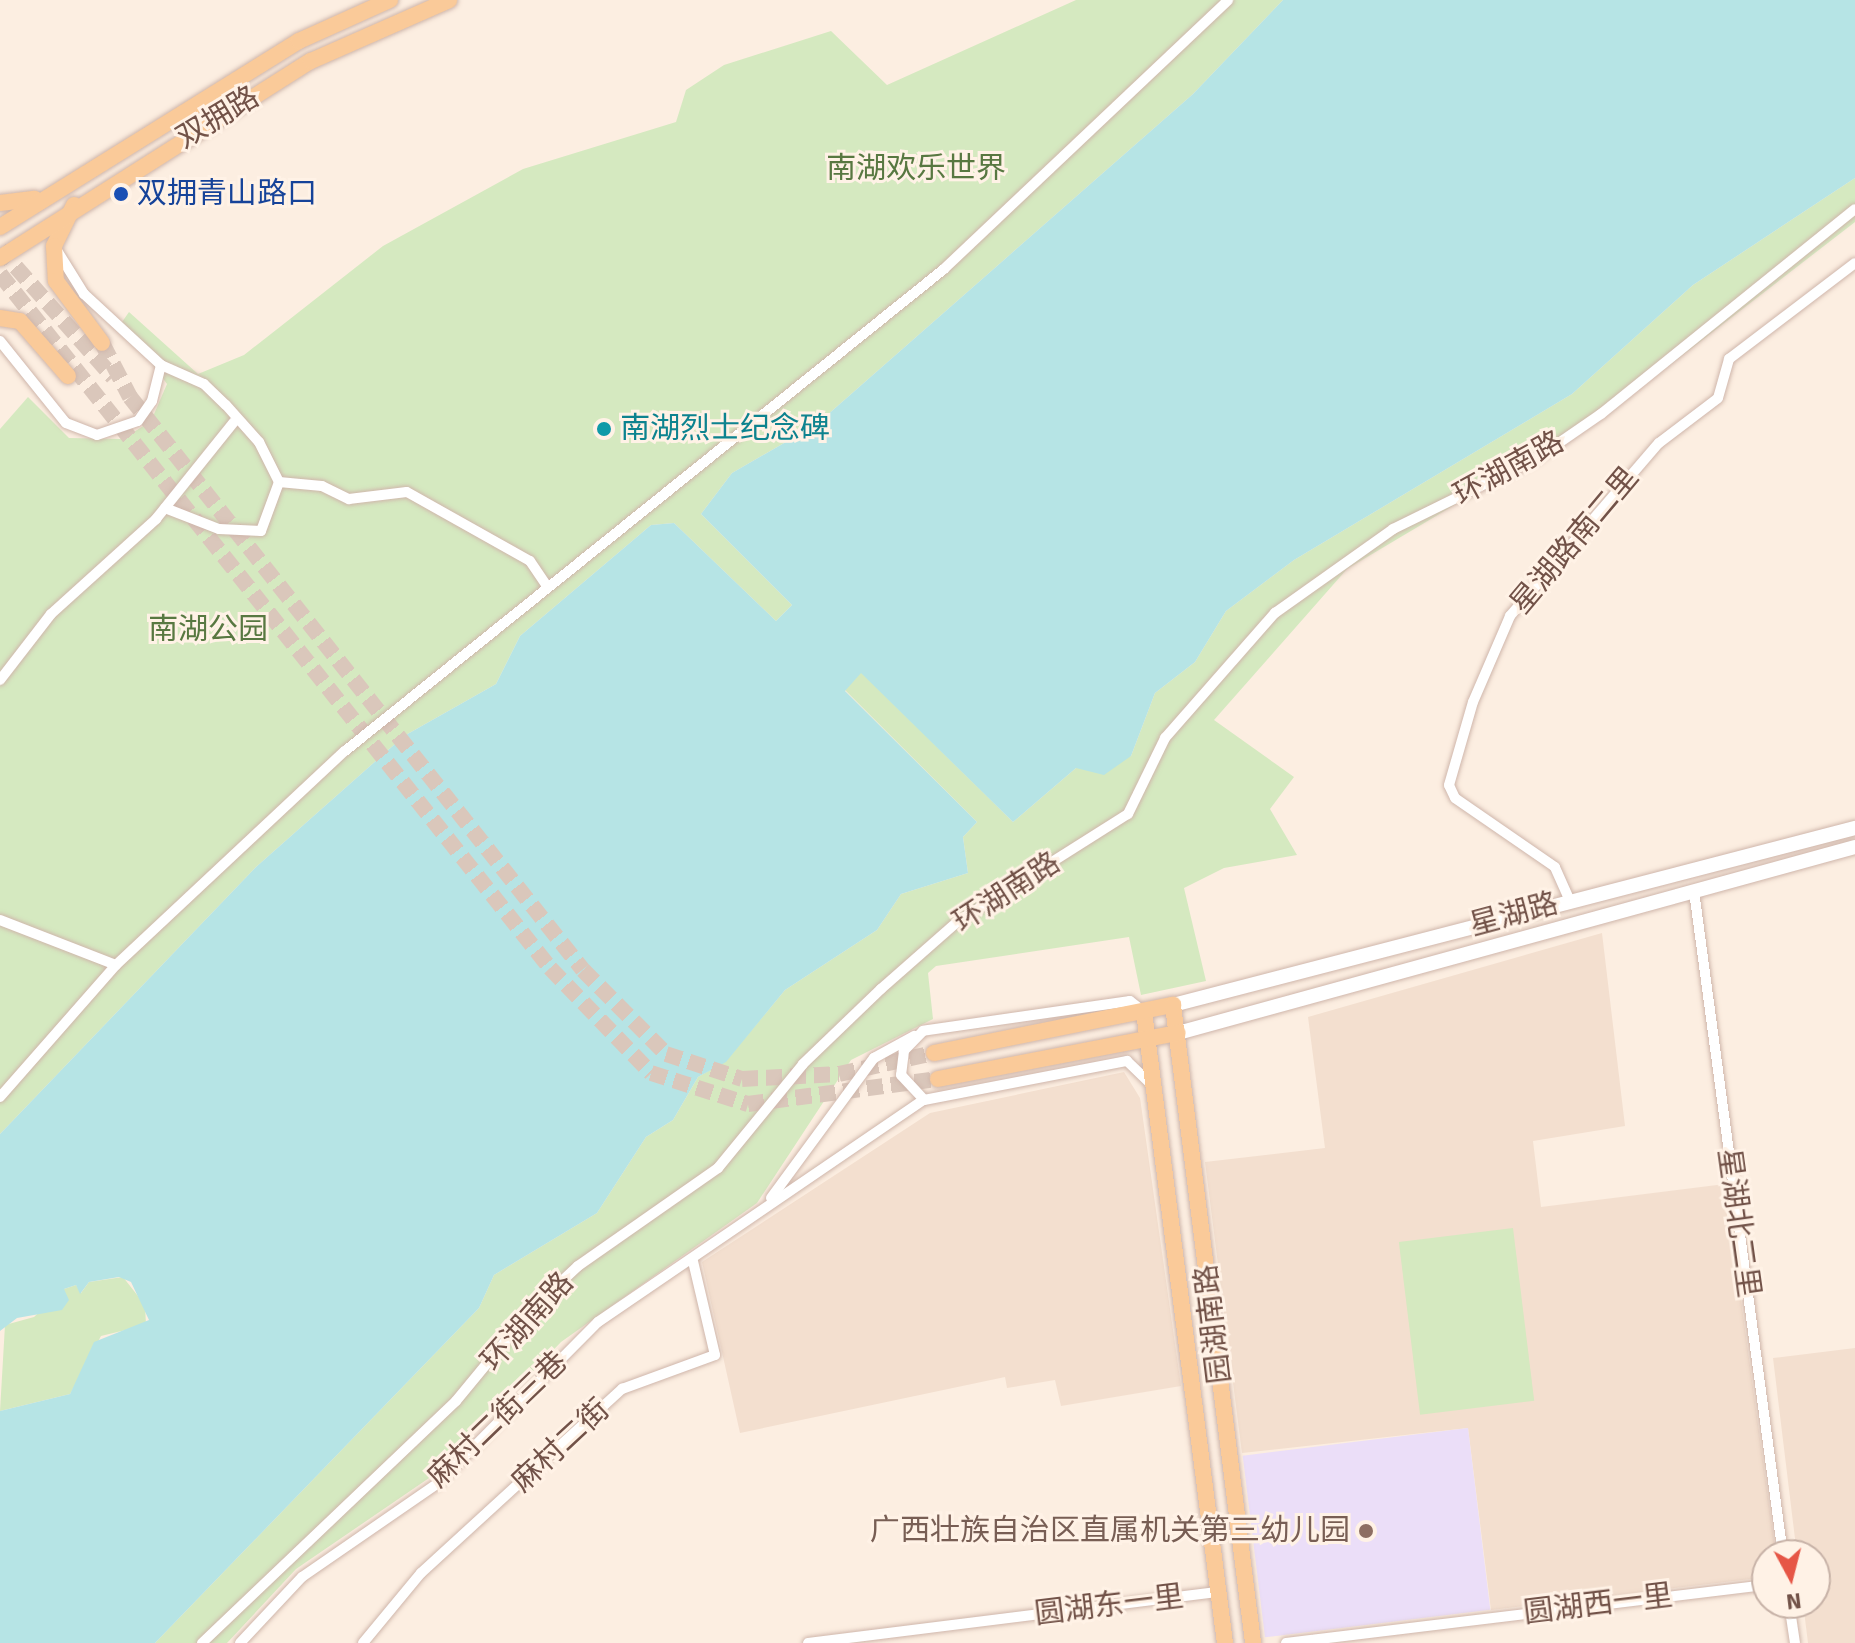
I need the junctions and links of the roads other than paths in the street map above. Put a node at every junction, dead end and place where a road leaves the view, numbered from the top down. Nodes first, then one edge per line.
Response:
1 (390, 0) edge
2 (449, 0) edge
3 (1228, 0) edge
4 (48, 195) junction
5 (0, 203) edge
6 (75, 204) junction
7 (1855, 209) edge
8 (0, 226) edge
9 (17, 241) junction
10 (54, 246) junction
11 (0, 258) edge
12 (1855, 263) edge
13 (0, 318) edge
14 (0, 341) edge
15 (102, 343) tunnel mouth
16 (161, 365) junction
17 (68, 376) dead end
18 (234, 422) junction
19 (279, 482) junction
20 (165, 508) junction
21 (546, 585) junction
22 (0, 680) edge
23 (1855, 828) edge
24 (1855, 847) edge
25 (1694, 891) junction
26 (1570, 901) junction
27 (0, 920) edge
28 (116, 965) junction
29 (1173, 1005) junction
30 (1144, 1012) junction
31 (923, 1031) junction
32 (1178, 1033) junction
33 (1149, 1039) junction
34 (934, 1053) tunnel mouth
35 (938, 1079) tunnel mouth
36 (1155, 1091) junction
37 (0, 1097) edge
38 (924, 1100) junction
39 (765, 1206) junction
40 (693, 1261) junction
41 (1781, 1539) edge
42 (1751, 1587) edge
43 (1219, 1592) junction
44 (1791, 1619) edge
45 (202, 1643) edge
46 (240, 1643) edge
47 (363, 1643) edge
48 (808, 1643) edge
49 (1225, 1643) edge
50 (1253, 1643) edge
51 (1286, 1643) edge
52 (1795, 1643) edge

1 - 4 main road, 双拥路
2 - 6 main road, 双拥路
3 - 21 street
4 - 5 main road
4 - 8 main road, 双拥路
6 - 9 main road, 双拥路
6 - 10 main road
7 - 45 street, 环湖南路
8 - 9 main road
9 - 11 main road, 双拥路
10 - 15 main road
10 - 16 street
12 - 26 street, 星湖路南二里
13 - 17 main road
14 - 16 street
16 - 18 street
18 - 19 street
18 - 20 street
19 - 20 street
19 - 21 street
20 - 22 street
21 - 28 street
23 - 26 main road, 星湖路
24 - 25 main road, 星湖路
25 - 32 main road, 星湖路
25 - 41 street, 星湖北二里
26 - 29 main road, 星湖路
27 - 28 street
28 - 37 street
29 - 30 main road
29 - 32 main road, 园湖南路
30 - 31 street
30 - 33 main road, 园湖南路
30 - 34 main road
31 - 38 street
31 - 39 street
32 - 33 main road
32 - 50 main road, 园湖南路
33 - 35 main road
33 - 36 main road, 园湖南路
36 - 38 street
36 - 43 main road, 园湖南路
38 - 39 street
39 - 40 street, 麻村二街三巷
40 - 46 street, 麻村二街三巷
40 - 47 street, 麻村二街
42 - 51 street, 圆湖西一里
43 - 48 street, 圆湖东一里
43 - 49 main road, 园湖南路
44 - 52 street

